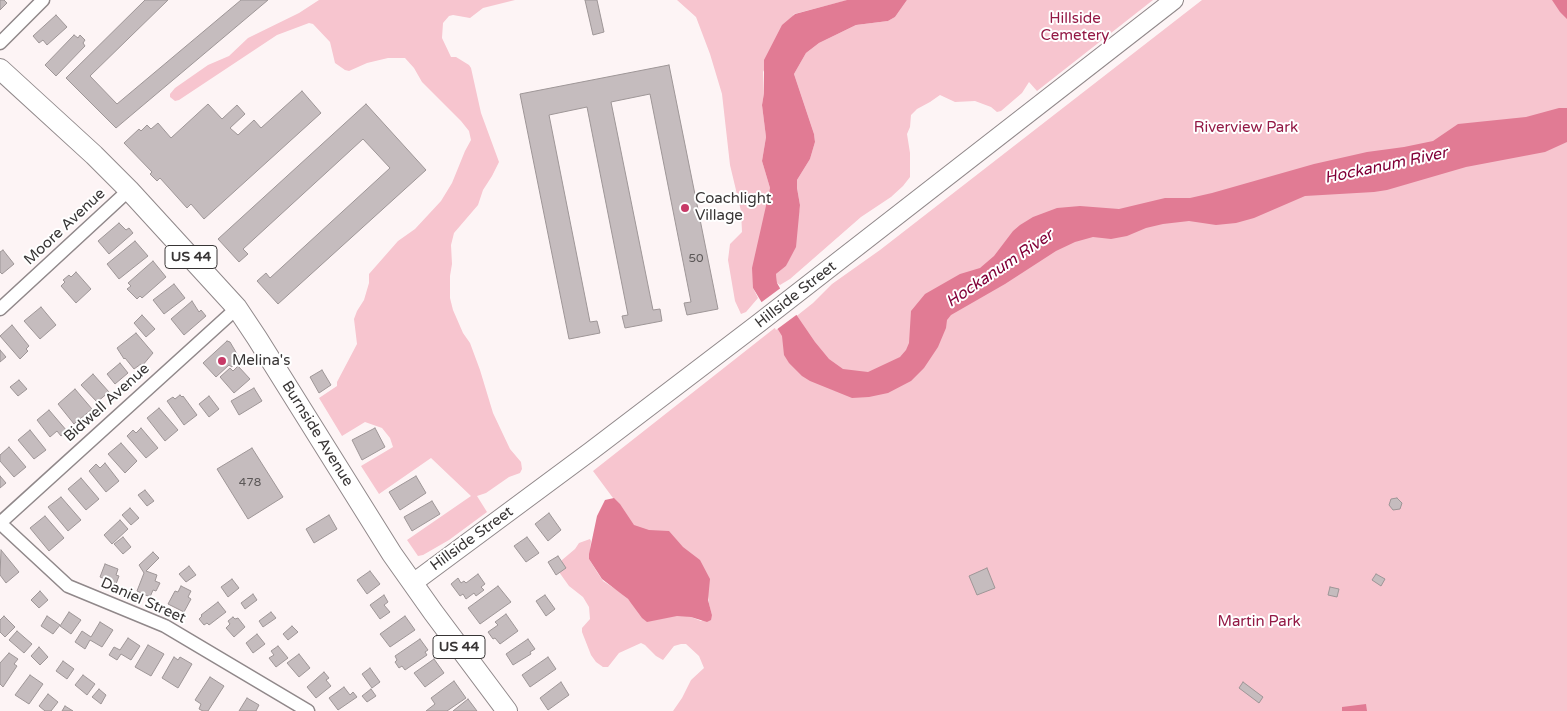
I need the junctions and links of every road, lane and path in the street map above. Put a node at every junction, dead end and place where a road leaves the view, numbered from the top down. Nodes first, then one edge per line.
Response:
1 (43, 0) edge
2 (1174, 0) edge
3 (0, 43) edge
4 (0, 69) edge
5 (130, 190) junction
6 (236, 308) junction
7 (0, 309) edge
8 (0, 523) edge
9 (413, 583) junction
10 (308, 711) edge
11 (507, 711) edge

1 - 3 street
2 - 9 main road, Hillside Street
4 - 5 main road, Burnside Avenue / US 44
5 - 6 main road, Burnside Avenue / US 44
5 - 7 street, Moore Avenue
6 - 8 street, Bidwell Avenue
6 - 9 main road, Burnside Avenue / US 44
8 - 10 street, Daniel Street
9 - 11 main road, Burnside Avenue / US 44

